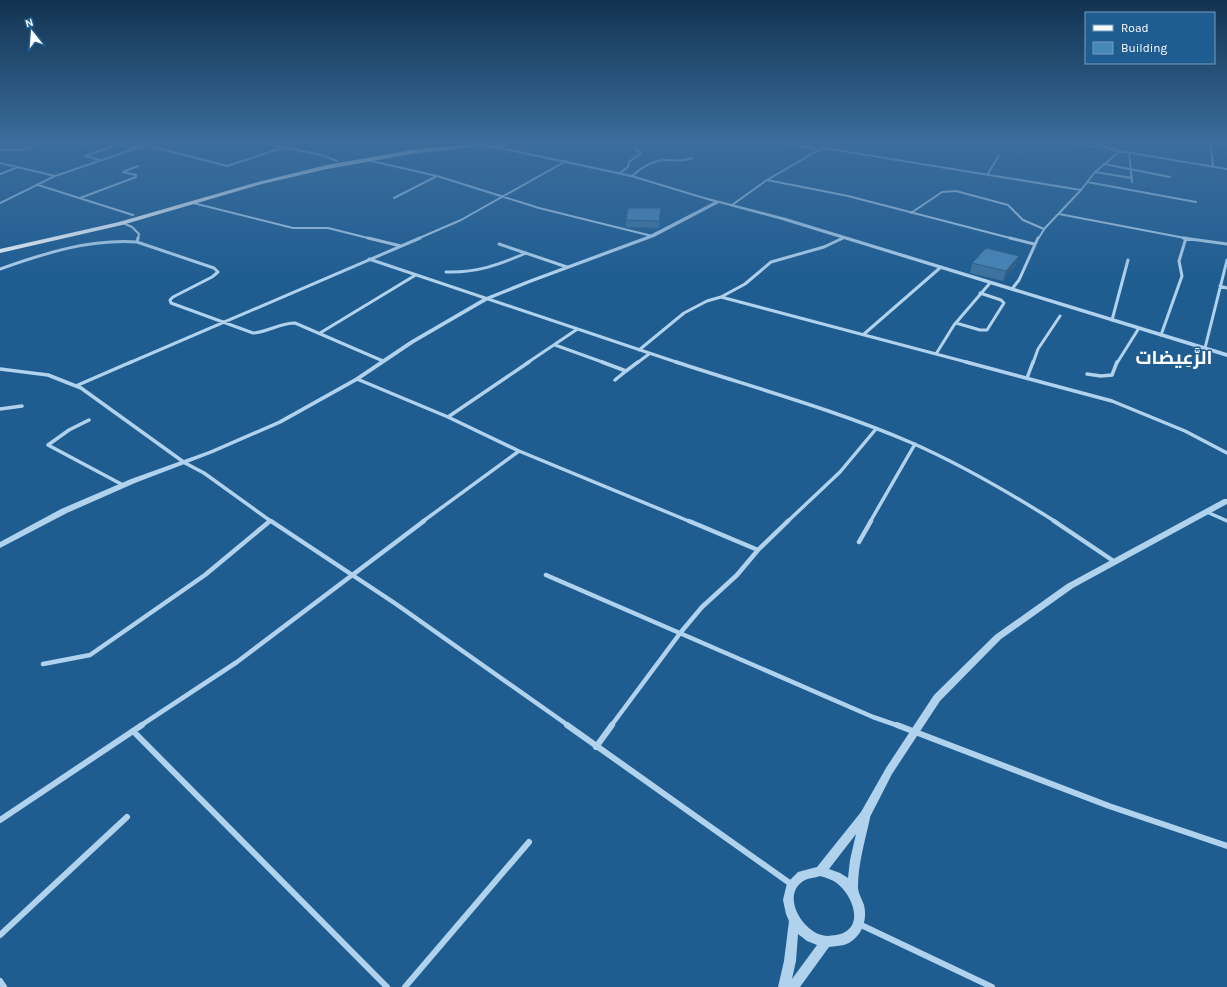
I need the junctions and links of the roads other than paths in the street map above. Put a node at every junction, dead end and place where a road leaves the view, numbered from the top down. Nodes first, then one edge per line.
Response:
1 (34, 187) edge
2 (45, 187) edge
3 (111, 187) edge
4 (231, 187) edge
5 (250, 187) edge
6 (415, 187) edge
7 (472, 187) edge
8 (519, 187) edge
9 (669, 187) edge
10 (757, 187) edge
11 (803, 187) edge
12 (1064, 187) edge
13 (1083, 187) edge
14 (1115, 187) edge
15 (1081, 190) junction
16 (503, 197) junction
17 (80, 198) junction
18 (394, 198) dead end
19 (718, 202) junction
20 (1196, 202) dead end
21 (0, 203) edge
22 (193, 203) junction
23 (732, 205) junction
24 (911, 213) junction
25 (1059, 214) junction
26 (133, 215) junction
27 (123, 223) junction
28 (1044, 229) junction
29 (652, 236) junction
30 (843, 238) junction
31 (1186, 238) junction
32 (137, 242) junction
33 (499, 244) dead end
34 (1034, 244) junction
35 (1227, 244) edge
36 (0, 246) edge
37 (401, 246) junction
38 (0, 251) edge
39 (526, 253) junction
40 (369, 259) junction
41 (1128, 260) dead end
42 (1227, 260) edge
43 (567, 267) junction
44 (941, 268) junction
45 (0, 269) edge
46 (446, 272) dead end
47 (414, 276) junction
48 (990, 283) junction
49 (1220, 286) junction
50 (1227, 288) edge
51 (1012, 289) junction
52 (980, 293) junction
53 (720, 297) junction
54 (486, 299) junction
55 (1060, 316) dead end
56 (1112, 320) junction
57 (222, 323) junction
58 (956, 323) junction
59 (1139, 328) junction
60 (576, 330) junction
61 (320, 333) junction
62 (864, 334) junction
63 (1161, 335) junction
64 (555, 345) junction
65 (1205, 348) junction
66 (639, 350) junction
67 (649, 354) junction
68 (936, 354) junction
69 (1227, 355) edge
70 (383, 361) junction
71 (0, 369) edge
72 (626, 371) junction
73 (1087, 374) dead end
74 (1026, 378) junction
75 (357, 379) junction
76 (615, 380) dead end
77 (78, 385) junction
78 (22, 406) dead end
79 (0, 409) edge
80 (448, 417) junction
81 (89, 420) dead end
82 (876, 429) junction
83 (915, 444) junction
84 (519, 451) junction
85 (1227, 453) edge
86 (185, 463) junction
87 (123, 486) junction
88 (1227, 501) edge
89 (1206, 512) junction
90 (270, 521) junction
91 (1227, 521) edge
92 (859, 542) dead end
93 (0, 545) edge
94 (758, 550) junction
95 (1116, 562) junction
96 (351, 575) junction
97 (546, 575) dead end
98 (681, 632) junction
99 (43, 664) dead end
100 (133, 731) junction
101 (914, 732) junction
102 (596, 747) junction
103 (865, 815) junction
104 (127, 817) dead end
105 (0, 820) edge
106 (529, 842) dead end
107 (1227, 846) edge
108 (820, 871) junction
109 (792, 885) junction
110 (852, 890) junction
111 (794, 922) junction
112 (858, 924) junction
113 (0, 935) edge
114 (826, 942) junction
115 (0, 981) edge
116 (4, 987) edge
117 (387, 987) edge
118 (405, 987) edge
119 (784, 987) edge
120 (793, 987) edge
121 (992, 987) edge

1 - 21 street
2 - 17 street
3 - 17 street
4 - 26 main road
5 - 22 main road
6 - 18 street
7 - 16 street
8 - 16 street
9 - 19 street
10 - 23 street
11 - 24 street
12 - 15 street
13 - 15 street
14 - 20 street
15 - 25 street
16 - 29 street
16 - 37 street
17 - 26 street
19 - 23 street
19 - 29 street
22 - 27 main road
22 - 37 street
23 - 30 street
24 - 28 street
24 - 34 street
25 - 28 street
25 - 31 street
26 - 36 main road
27 - 32 street
27 - 38 main road
28 - 34 street
29 - 43 street
30 - 44 street
30 - 53 street
31 - 35 street
31 - 63 street
32 - 45 street
32 - 57 street
33 - 39 street
34 - 51 street
37 - 40 street
39 - 43 street
39 - 46 street
40 - 47 street
40 - 57 street
41 - 56 street
42 - 49 street
43 - 54 street
44 - 48 street
44 - 62 street
47 - 54 street
47 - 61 street
48 - 51 street
48 - 52 street
49 - 50 street
49 - 65 street
51 - 56 street
52 - 58 street
52 - 58 street
53 - 62 street
53 - 66 street
54 - 60 street
54 - 70 street
55 - 74 street
56 - 59 street
57 - 61 street
57 - 77 street
58 - 68 street
59 - 63 street
59 - 73 street
60 - 64 street
60 - 66 street
61 - 70 street
62 - 68 street
63 - 65 street
64 - 72 street
64 - 80 street
65 - 69 street
66 - 67 street
67 - 72 street
67 - 82 street
68 - 74 street
70 - 75 street
71 - 77 street
72 - 76 street
74 - 85 street
75 - 80 street
75 - 86 street
77 - 86 street
78 - 79 street
80 - 84 street
81 - 87 street
82 - 83 street
82 - 94 street
83 - 92 street
83 - 95 street
84 - 94 street
84 - 96 street
86 - 87 street
86 - 90 street
87 - 93 street
88 - 89 street
89 - 91 street
89 - 95 street
90 - 96 street
90 - 99 street
94 - 98 street
95 - 101 street
96 - 100 street
96 - 102 street
97 - 98 street
98 - 101 street
98 - 102 street
100 - 105 street
100 - 117 street
101 - 103 street
101 - 107 street
102 - 109 street
103 - 108 street
103 - 110 street
104 - 113 street
106 - 118 street
108 - 109 street
108 - 110 street
109 - 111 street
110 - 112 street
111 - 114 street
111 - 119 street
112 - 114 street
112 - 121 street
114 - 120 street
115 - 116 street

